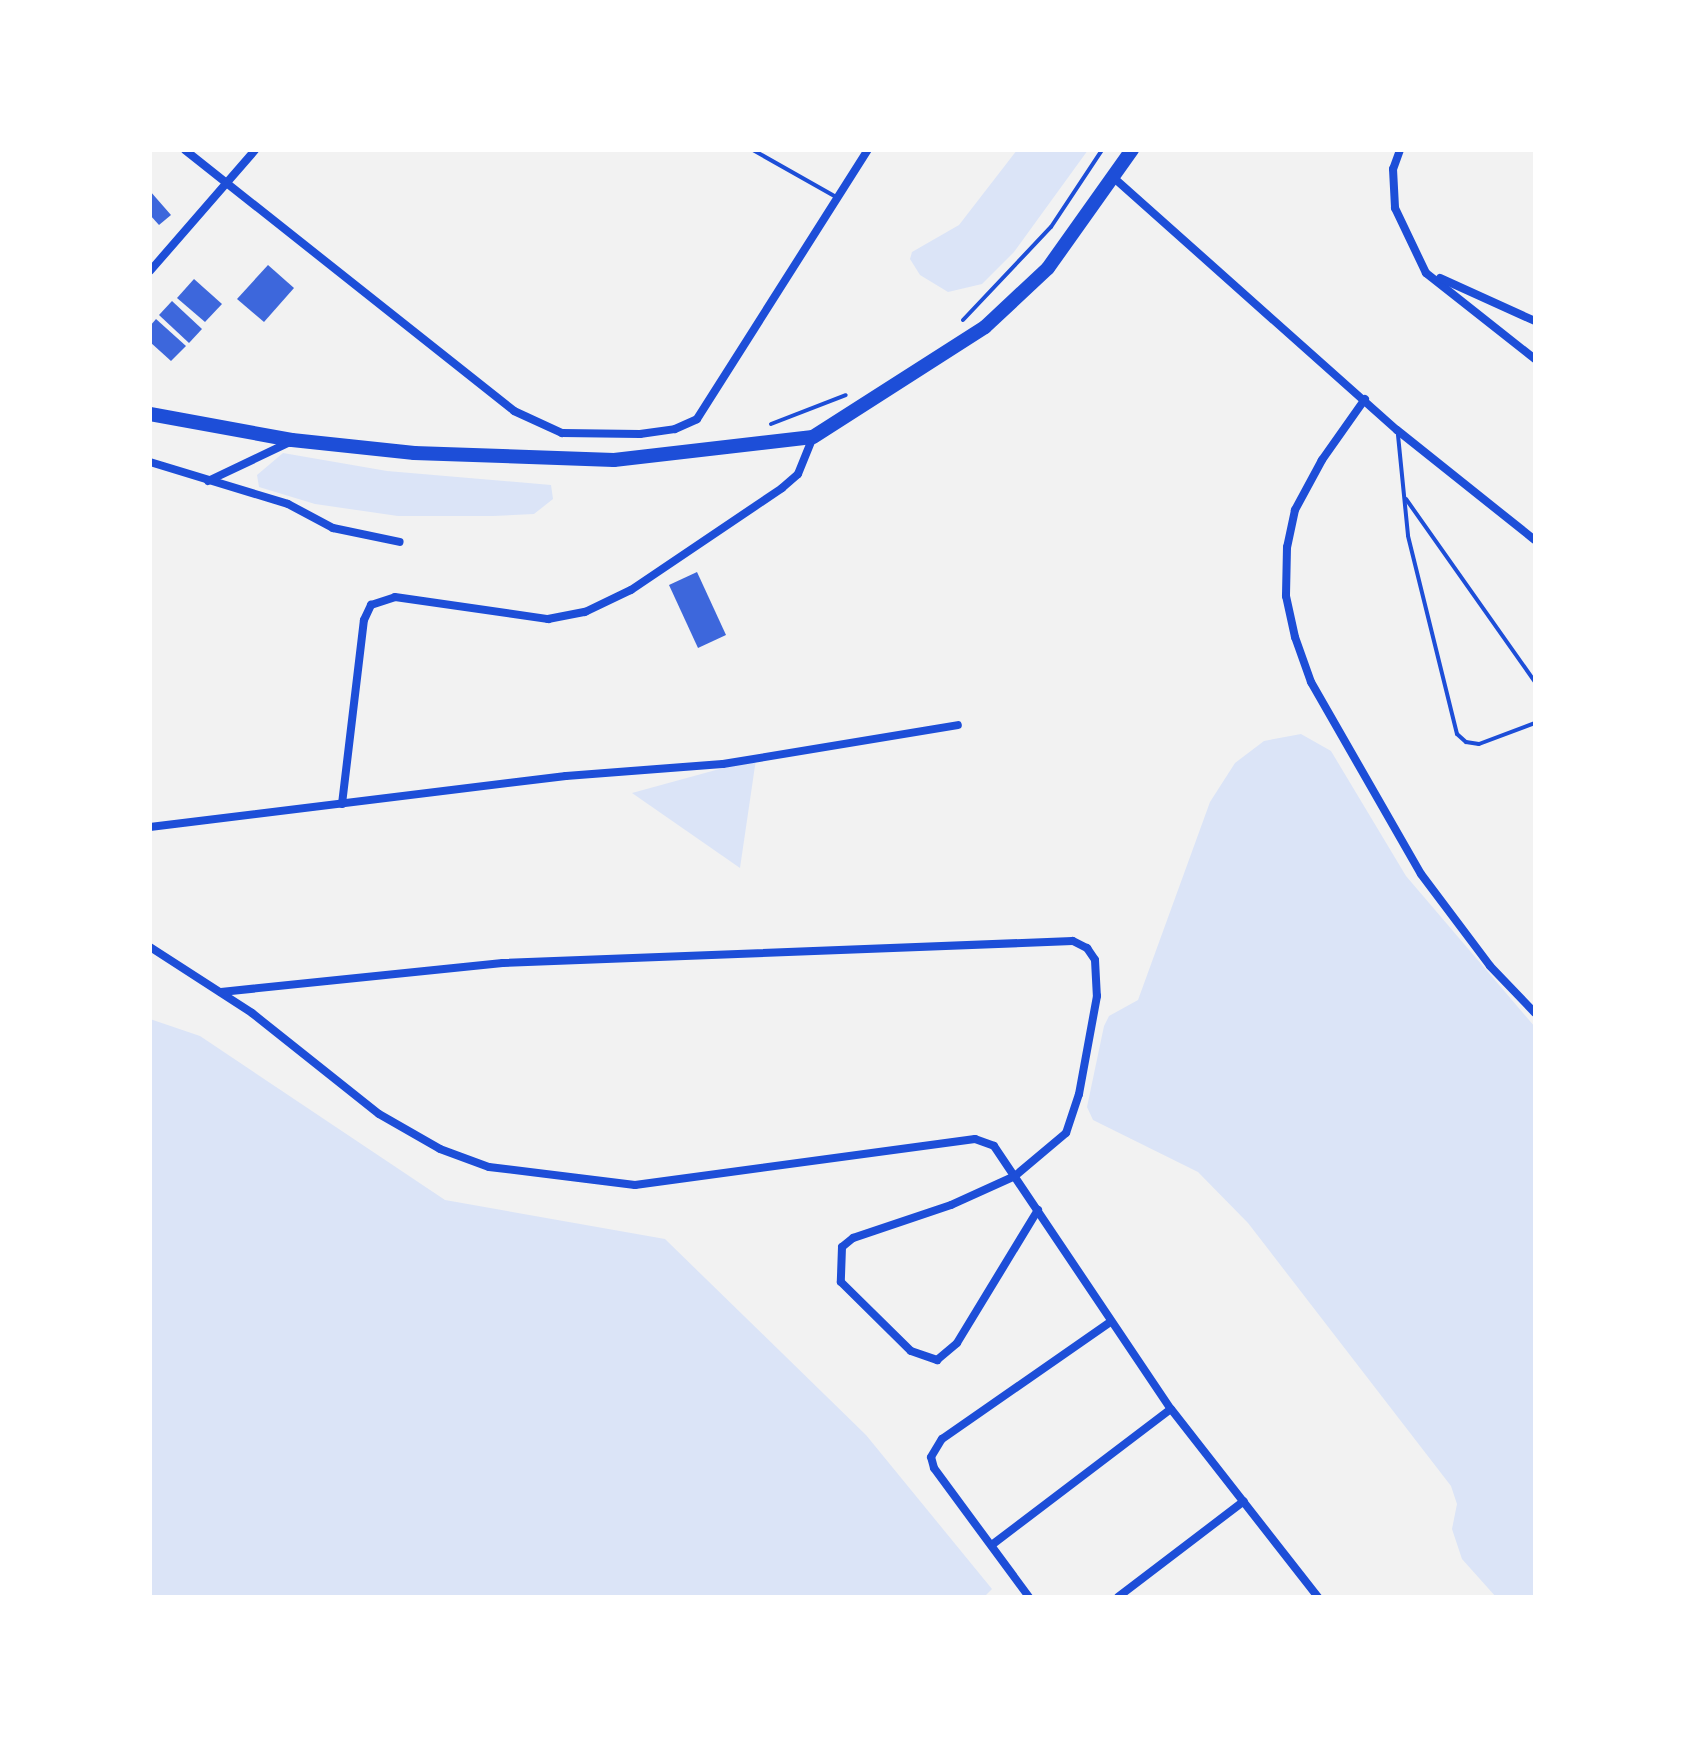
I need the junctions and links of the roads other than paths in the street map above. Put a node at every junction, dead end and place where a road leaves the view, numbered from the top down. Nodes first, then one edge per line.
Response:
1 (185, 150) edge
2 (255, 150) edge
3 (753, 150) edge
4 (868, 150) edge
5 (1132, 150) edge
6 (1400, 150) edge
7 (1114, 178) junction
8 (226, 184) junction
9 (836, 197) junction
10 (150, 271) edge
11 (1426, 273) junction
12 (1535, 321) edge
13 (1535, 359) edge
14 (1365, 400) junction
15 (150, 414) edge
16 (1397, 430) junction
17 (812, 437) junction
18 (292, 440) junction
19 (150, 462) edge
20 (208, 481) junction
21 (1404, 496) junction
22 (1535, 540) edge
23 (400, 542) dead end
24 (1535, 682) edge
25 (1535, 723) edge
26 (958, 725) dead end
27 (342, 804) junction
28 (150, 827) edge
29 (150, 947) edge
30 (221, 992) junction
31 (1535, 1012) edge
32 (1016, 1176) junction
33 (1038, 1210) junction
34 (1110, 1322) junction
35 (1171, 1409) junction
36 (1244, 1501) junction
37 (992, 1544) junction
38 (1029, 1597) edge
39 (1118, 1597) edge
40 (1318, 1597) edge

1 - 8 street
2 - 8 street
3 - 9 lane
4 - 9 street
5 - 7 highway
6 - 11 street
7 - 14 street
7 - 17 highway
8 - 9 street
8 - 10 street
11 - 12 street
11 - 13 street
14 - 16 street
14 - 31 street
15 - 18 highway
16 - 21 lane
16 - 22 street
17 - 18 highway
17 - 27 street
18 - 20 street
19 - 20 street
20 - 23 street
21 - 24 lane
21 - 25 lane
26 - 27 street
27 - 28 street
29 - 30 street
30 - 32 street
30 - 32 street
32 - 33 street
32 - 33 street
33 - 34 street
34 - 35 street
34 - 37 street
35 - 36 street
35 - 37 street
36 - 39 street
36 - 40 street
37 - 38 street

